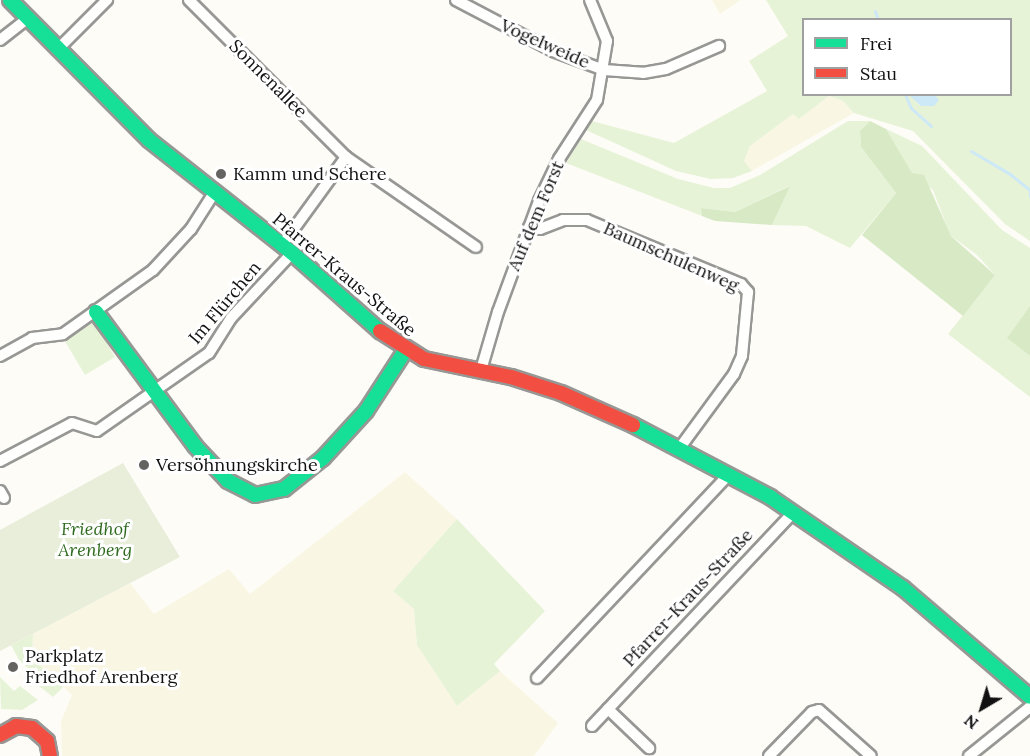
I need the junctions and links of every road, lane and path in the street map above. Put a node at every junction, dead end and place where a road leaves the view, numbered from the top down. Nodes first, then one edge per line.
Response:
1 (10, 0) edge
2 (107, 0) edge
3 (189, 0) edge
4 (456, 0) edge
5 (590, 0) edge
6 (27, 19) junction
7 (0, 40) edge
8 (719, 46) dead end
9 (57, 50) junction
10 (604, 70) junction
11 (346, 157) junction
12 (214, 193) junction
13 (529, 227) junction
14 (476, 247) dead end
15 (287, 249) junction
16 (96, 312) junction
17 (405, 351) junction
18 (0, 356) edge
19 (481, 370) junction
20 (153, 393) junction
21 (679, 448) junction
22 (0, 461) edge
23 (729, 474) junction
24 (794, 512) junction
25 (537, 678) dead end
26 (1030, 697) edge
27 (1030, 707) edge
28 (608, 709) junction
29 (592, 726) dead end
30 (3, 729) edge
31 (650, 748) dead end
32 (50, 756) edge
33 (769, 756) edge
34 (871, 756) edge
35 (969, 756) edge

1 - 6 street, Pfarrer-Kraus-Straße
2 - 9 street
3 - 11 street, Sonnenallee
4 - 10 street, Vogelweide
5 - 10 street, Auf dem Forst
6 - 7 street
6 - 9 street, Pfarrer-Kraus-Straße
8 - 10 street, Vogelweide
9 - 12 street, Pfarrer-Kraus-Straße
10 - 13 street, Auf dem Forst
11 - 14 street, Sonnenallee
11 - 15 street
12 - 15 street, Pfarrer-Kraus-Straße
12 - 16 street
13 - 19 street, Auf dem Forst
13 - 21 street, Baumschulenweg
15 - 17 street, Pfarrer-Kraus-Straße
15 - 20 street, Im Flürchen
16 - 18 street
16 - 20 street
17 - 19 street, Pfarrer-Kraus-Straße
17 - 20 street
19 - 21 street, Pfarrer-Kraus-Straße
20 - 22 street, Im Flürchen
21 - 23 street, Pfarrer-Kraus-Straße
23 - 24 street, Pfarrer-Kraus-Straße
23 - 25 street
24 - 26 street, Pfarrer-Kraus-Straße
24 - 28 street, Pfarrer-Kraus-Straße
27 - 35 street
28 - 29 street, Pfarrer-Kraus-Straße
28 - 31 street
30 - 32 street
33 - 34 street

